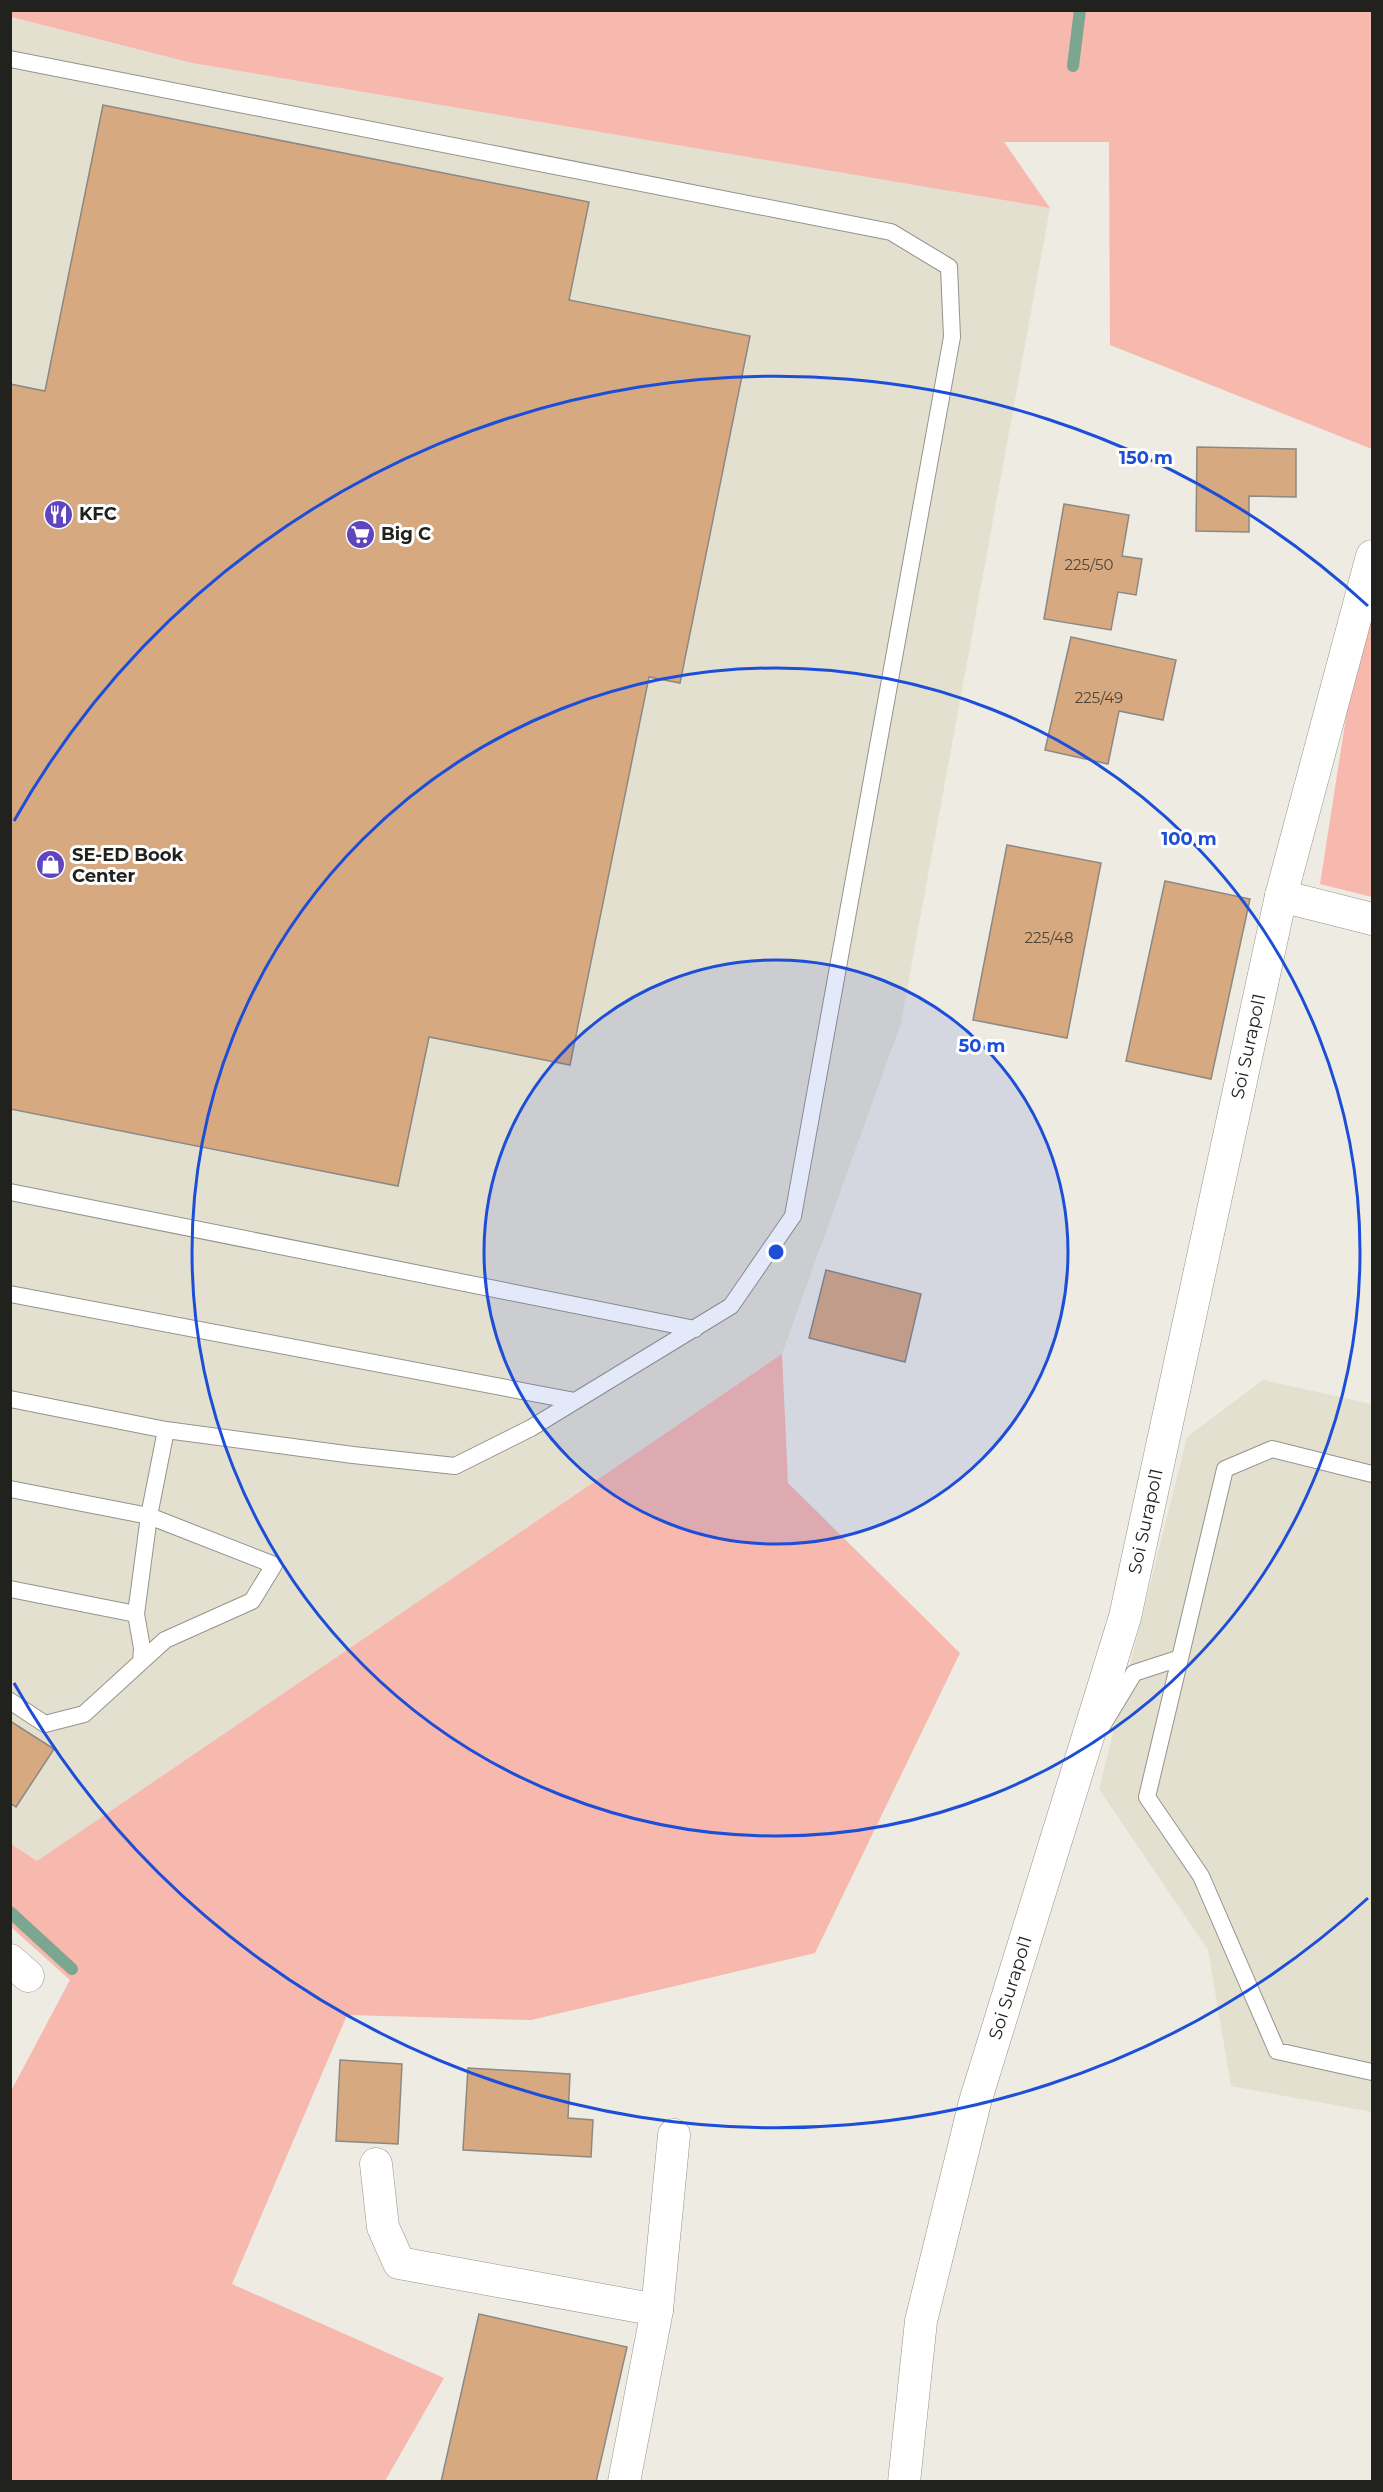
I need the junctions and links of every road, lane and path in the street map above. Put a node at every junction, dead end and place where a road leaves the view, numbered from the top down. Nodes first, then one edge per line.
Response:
1 (10, 59) edge
2 (1372, 556) edge
3 (1281, 896) junction
4 (1372, 919) edge
5 (10, 1192) edge
6 (10, 1294) edge
7 (695, 1329) junction
8 (10, 1399) edge
9 (575, 1401) junction
10 (166, 1430) junction
11 (1372, 1474) edge
12 (10, 1489) edge
13 (149, 1516) junction
14 (10, 1589) edge
15 (136, 1614) junction
16 (1180, 1658) junction
17 (141, 1662) junction
18 (10, 1701) edge
19 (1081, 1762) junction
20 (1372, 2072) edge
21 (674, 2135) dead end
22 (376, 2164) dead end
23 (657, 2310) junction
24 (624, 2481) edge
25 (904, 2481) edge

1 - 7 lane
2 - 3 street, Soi Surapol1
3 - 4 street
3 - 19 street, Soi Surapol1
5 - 7 lane
6 - 9 lane
7 - 9 lane
8 - 10 lane
9 - 10 lane
10 - 13 lane
11 - 16 lane
12 - 13 lane
13 - 15 lane
13 - 17 lane
14 - 15 lane
15 - 17 lane
16 - 19 lane
16 - 20 lane
17 - 18 lane
19 - 25 street, Soi Surapol1
21 - 23 street
22 - 23 street
23 - 24 street

